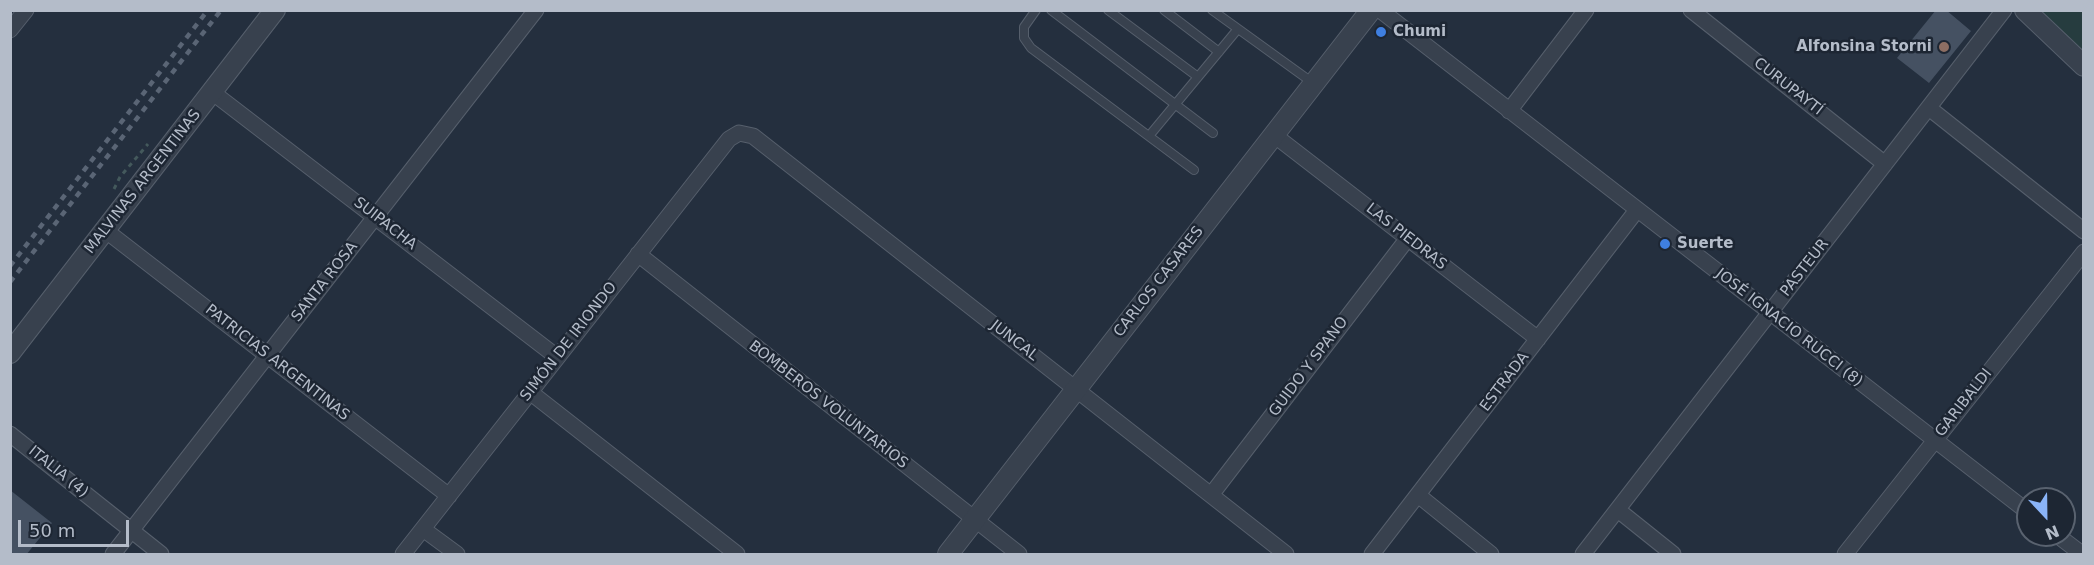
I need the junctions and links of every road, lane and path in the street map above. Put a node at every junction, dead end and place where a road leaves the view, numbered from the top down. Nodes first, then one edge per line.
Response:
1 (26, 10) edge
2 (275, 10) edge
3 (536, 10) edge
4 (1036, 10) edge
5 (1051, 10) edge
6 (1108, 10) edge
7 (1164, 10) edge
8 (1212, 10) edge
9 (1371, 10) edge
10 (1380, 10) edge
11 (1586, 10) edge
12 (1691, 10) edge
13 (2004, 10) edge
14 (2025, 10) edge
15 (10, 30) edge
16 (1237, 30) junction
17 (1219, 52) junction
18 (2084, 66) edge
19 (1198, 77) junction
20 (1314, 84) junction
21 (212, 92) junction
22 (1174, 106) junction
23 (1929, 108) junction
24 (1509, 111) junction
25 (739, 133) joint
26 (1213, 133) dead end
27 (1274, 135) junction
28 (1149, 136) junction
29 (1885, 164) junction
30 (1194, 170) dead end
31 (1637, 210) junction
32 (375, 217) junction
33 (105, 230) junction
34 (2084, 231) edge
35 (1408, 238) junction
36 (2084, 252) edge
37 (638, 254) junction
38 (1770, 313) junction
39 (1538, 339) junction
40 (10, 352) edge
41 (267, 356) junction
42 (557, 357) junction
43 (1076, 389) junction
44 (530, 392) junction
45 (10, 434) edge
46 (1934, 440) junction
47 (1211, 495) junction
48 (1418, 495) junction
49 (448, 496) junction
50 (2016, 503) edge
51 (1618, 510) junction
52 (974, 520) junction
53 (423, 529) junction
54 (131, 530) junction
55 (113, 555) edge
56 (161, 555) edge
57 (403, 555) edge
58 (457, 555) edge
59 (737, 555) edge
60 (948, 555) edge
61 (1019, 555) edge
62 (1286, 555) edge
63 (1372, 555) edge
64 (1491, 555) edge
65 (1583, 555) edge
66 (1673, 555) edge
67 (1845, 555) edge

1 - 15 street
2 - 21 street, MALVINAS ARGENTINAS
3 - 32 street, SANTA ROSA
4 - 28 lane
5 - 22 lane
6 - 19 lane
7 - 17 lane
8 - 16 lane
9 - 20 street, CARLOS CASARES
10 - 24 street, JOSÉ IGNACIO RUCCI (8)
11 - 24 street
12 - 29 street, CURUPAYTÍ
13 - 23 street, PASTEUR
14 - 18 street
16 - 17 lane
16 - 20 lane
17 - 19 lane
19 - 22 lane
20 - 27 street, CARLOS CASARES
21 - 32 street, SUIPACHA
21 - 33 street, MALVINAS ARGENTINAS
22 - 26 lane
22 - 28 lane
23 - 29 street, PASTEUR
23 - 34 street
24 - 31 street, JOSÉ IGNACIO RUCCI (8)
25 - 37 street, SIMÓN DE IRIONDO
25 - 43 street, JUNCAL
27 - 35 street, LAS PIEDRAS
27 - 43 street, CARLOS CASARES
28 - 30 lane
29 - 38 street, PASTEUR
31 - 38 street, JOSÉ IGNACIO RUCCI (8)
31 - 39 street, ESTRADA
32 - 41 street, SANTA ROSA
32 - 42 street, SUIPACHA
33 - 40 street, MALVINAS ARGENTINAS
33 - 41 street, PATRICIAS ARGENTINAS
35 - 39 street, LAS PIEDRAS
35 - 47 street, GUIDO Y SPANO
36 - 46 street, GARIBALDI
37 - 42 street, SIMÓN DE IRIONDO
37 - 52 street, BOMBEROS VOLUNTARIOS
38 - 46 street, JOSÉ IGNACIO RUCCI (8)
38 - 51 street, PASTEUR
39 - 48 street, ESTRADA
41 - 49 street, PATRICIAS ARGENTINAS
41 - 54 street, SANTA ROSA
42 - 44 street, SIMÓN DE IRIONDO
43 - 47 street, JUNCAL
43 - 52 street, CARLOS CASARES
44 - 49 street, SIMÓN DE IRIONDO
44 - 59 street
45 - 54 street, ITALIA (4)
46 - 50 street, JOSÉ IGNACIO RUCCI (8)
46 - 67 street, GARIBALDI
47 - 62 street, JUNCAL
48 - 63 street, ESTRADA
48 - 64 street
49 - 53 street, SIMÓN DE IRIONDO
51 - 65 street, PASTEUR
51 - 66 street
52 - 60 street, CARLOS CASARES
52 - 61 street, BOMBEROS VOLUNTARIOS
53 - 57 street, SIMÓN DE IRIONDO
53 - 58 street
54 - 55 street, SANTA ROSA
54 - 56 street, ITALIA (4)

